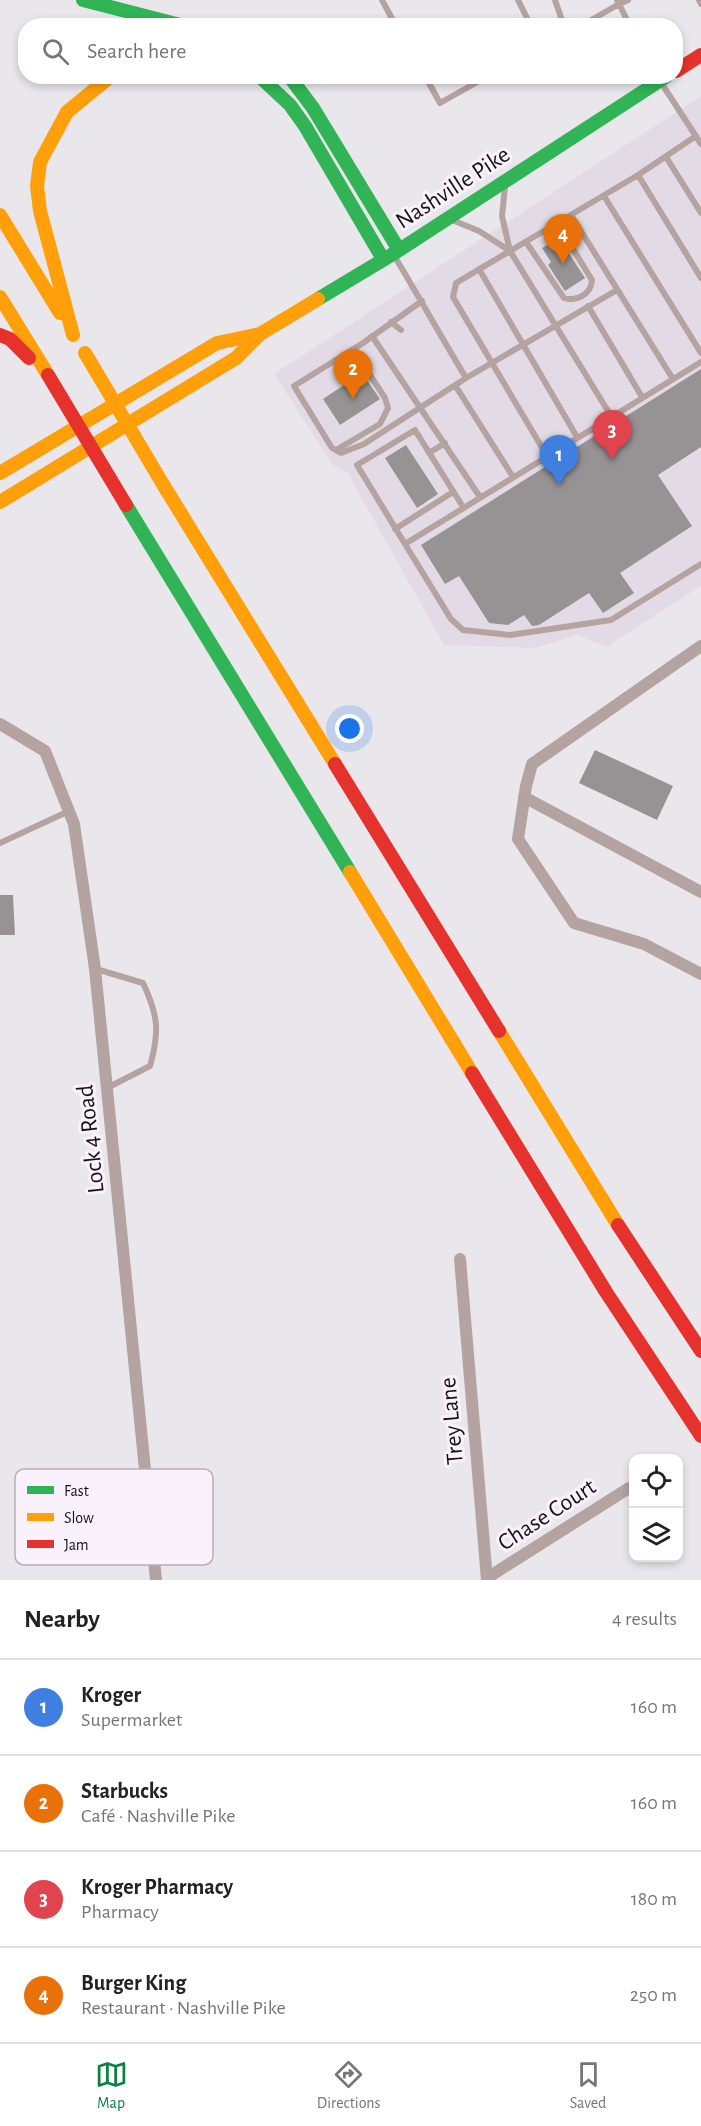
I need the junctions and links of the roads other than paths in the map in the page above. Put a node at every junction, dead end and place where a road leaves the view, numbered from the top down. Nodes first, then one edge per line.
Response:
1 (83, 0) edge
2 (382, 0) edge
3 (518, 0) edge
4 (555, 0) edge
5 (628, 0) edge
6 (699, 0) edge
7 (618, 2) edge
8 (701, 4) edge
9 (153, 18) edge
10 (392, 18) edge
11 (527, 18) edge
12 (561, 18) edge
13 (593, 18) edge
14 (626, 18) edge
15 (701, 55) edge
16 (683, 66) edge
17 (101, 84) edge
18 (268, 84) edge
19 (296, 84) edge
20 (429, 84) edge
21 (474, 84) edge
22 (652, 84) edge
23 (665, 84) edge
24 (696, 136) junction
25 (701, 144) edge
26 (666, 157) junction
27 (638, 175) junction
28 (506, 181) junction
29 (604, 196) junction
30 (701, 213) edge
31 (0, 215) edge
32 (571, 215) junction
33 (449, 218) junction
34 (557, 224) junction
35 (526, 242) junction
36 (510, 251) junction
37 (392, 254) junction
38 (479, 269) junction
39 (701, 278) edge
40 (617, 290) junction
41 (0, 297) edge
42 (422, 301) junction
43 (588, 306) junction
44 (391, 322) junction
45 (554, 326) junction
46 (401, 330) dead end
47 (260, 334) junction
48 (0, 335) edge
49 (73, 335) junction
50 (372, 336) junction
51 (523, 344) junction
52 (353, 349) junction
53 (701, 353) edge
54 (491, 362) junction
55 (701, 362) edge
56 (48, 375) junction
57 (466, 378) junction
58 (674, 379) junction
59 (455, 385) junction
60 (642, 397) junction
61 (420, 406) junction
62 (611, 416) junction
63 (577, 437) junction
64 (445, 443) junction
65 (364, 444) junction
66 (336, 450) junction
67 (429, 453) junction
68 (372, 456) junction
69 (547, 456) junction
70 (0, 473) edge
71 (513, 477) junction
72 (453, 492) junction
73 (480, 497) junction
74 (0, 502) edge
75 (463, 507) junction
76 (395, 529) junction
77 (405, 544) junction
78 (701, 564) edge
79 (701, 646) edge
80 (0, 724) edge
81 (524, 797) junction
82 (69, 811) junction
83 (0, 843) edge
84 (701, 892) edge
85 (95, 969) junction
86 (701, 974) edge
87 (107, 1088) junction
88 (460, 1258) dead end
89 (701, 1351) edge
90 (701, 1436) edge
91 (146, 1469) edge
92 (629, 1488) dead end
93 (155, 1565) edge
94 (487, 1579) edge
95 (156, 1580) edge

1 - 9 main road
2 - 10 lane
3 - 11 lane
4 - 12 lane
5 - 7 lane
6 - 8 lane
7 - 13 lane
7 - 14 lane
15 - 16 main road
17 - 49 main road
18 - 37 main road
19 - 37 main road
20 - 21 lane
22 - 28 main road, Nashville Pike
23 - 24 lane
24 - 25 lane
24 - 26 lane
26 - 27 lane
26 - 30 lane
27 - 29 lane
27 - 39 lane
28 - 33 main road, Nashville Pike
28 - 36 lane
29 - 32 lane
29 - 53 lane
31 - 49 main road
32 - 34 lane
32 - 40 lane
33 - 36 lane
33 - 37 main road, Nashville Pike
34 - 35 lane
34 - 35 lane
35 - 36 lane
36 - 38 lane
36 - 45 lane
37 - 42 lane
37 - 47 main road, Nashville Pike
38 - 51 lane
38 - 54 lane
40 - 43 lane
40 - 58 lane
41 - 56 main road
42 - 44 lane
42 - 57 lane
43 - 45 lane
43 - 60 lane
44 - 46 lane
44 - 50 lane
45 - 51 lane
45 - 62 lane
47 - 70 main road, Nashville Pike
47 - 74 main road, Nashville Pike
48 - 56 main road
49 - 89 main road, bridge
50 - 52 lane
50 - 61 lane
51 - 54 lane
51 - 63 lane
52 - 66 lane
52 - 66 lane
54 - 57 lane
54 - 69 lane
55 - 58 lane
56 - 90 main road, bridge
57 - 59 lane
58 - 60 lane
59 - 61 lane
59 - 71 lane
60 - 62 lane
61 - 64 lane
61 - 65 lane
62 - 63 lane
63 - 69 lane
64 - 67 lane
64 - 73 lane
65 - 66 lane
65 - 68 lane
67 - 68 lane
67 - 72 lane
68 - 76 lane
69 - 71 lane
71 - 73 lane
72 - 75 lane
72 - 76 lane
73 - 75 lane
75 - 77 lane
76 - 77 lane
77 - 78 lane
79 - 81 street
80 - 82 street, Lock 4 Road
81 - 84 street
81 - 86 street
82 - 83 lane
82 - 85 street, Lock 4 Road
85 - 87 street, Lock 4 Road
85 - 87 lane
87 - 91 street, Lock 4 Road
88 - 94 street, Trey Lane
92 - 94 street, Chase Court
93 - 95 street, Lock 4 Road

